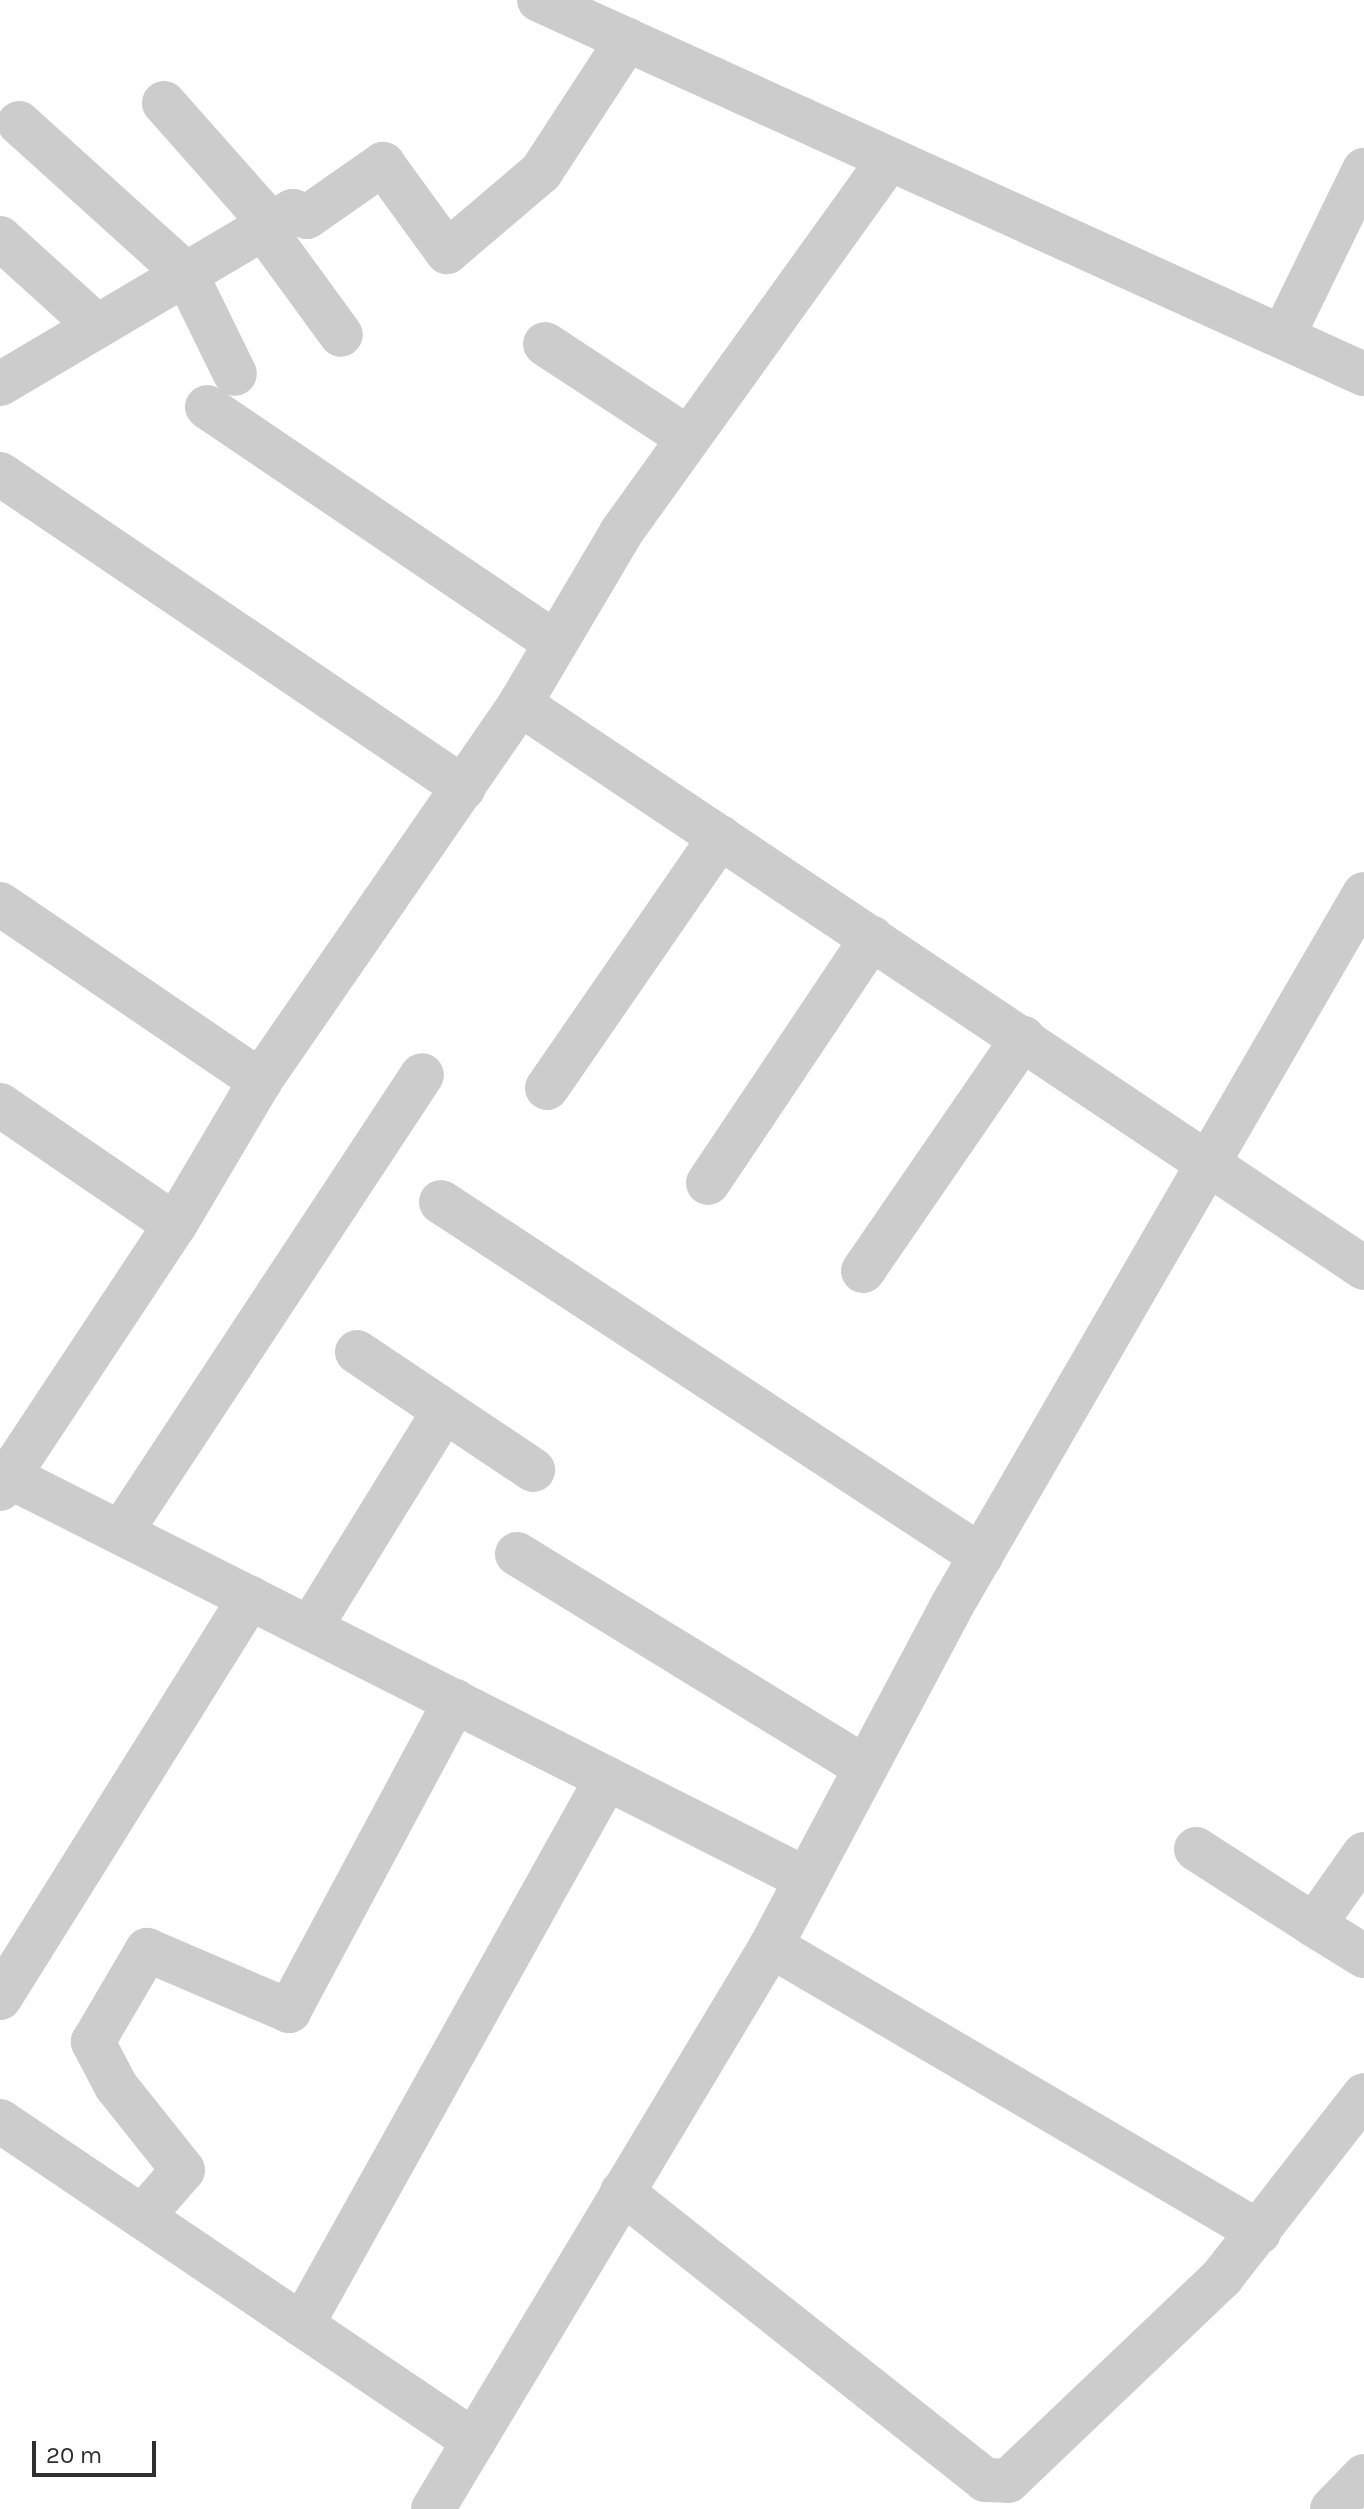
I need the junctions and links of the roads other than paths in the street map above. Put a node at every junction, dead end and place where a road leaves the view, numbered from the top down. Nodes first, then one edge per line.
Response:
1 (539, 0) edge
2 (627, 40) junction
3 (164, 103) dead end
4 (19, 123) dead end
5 (888, 161) junction
6 (1364, 170) edge
7 (267, 226) junction
8 (0, 238) edge
9 (186, 274) junction
10 (97, 326) junction
11 (341, 335) dead end
12 (1283, 336) junction
13 (545, 344) dead end
14 (235, 374) dead end
15 (1364, 374) edge
16 (0, 384) edge
17 (207, 407) dead end
18 (688, 438) junction
19 (0, 474) edge
20 (556, 643) junction
21 (520, 704) junction
22 (464, 788) junction
23 (720, 837) junction
24 (1364, 894) edge
25 (0, 904) edge
26 (872, 938) junction
27 (1023, 1038) junction
28 (422, 1075) dead end
29 (260, 1081) junction
30 (547, 1088) dead end
31 (0, 1105) edge
32 (1211, 1164) junction
33 (708, 1183) dead end
34 (441, 1202) dead end
35 (175, 1225) junction
36 (1364, 1268) edge
37 (863, 1271) dead end
38 (357, 1352) dead end
39 (444, 1411) junction
40 (533, 1470) dead end
41 (3, 1479) edge
42 (121, 1532) junction
43 (517, 1554) dead end
44 (981, 1556) junction
45 (250, 1598) junction
46 (310, 1628) junction
47 (455, 1701) junction
48 (866, 1768) junction
49 (607, 1778) junction
50 (1196, 1849) dead end
51 (1364, 1854) edge
52 (806, 1879) junction
53 (1314, 1925) junction
54 (771, 1946) junction
55 (1364, 1956) edge
56 (0, 1998) edge
57 (1364, 2095) edge
58 (0, 2121) edge
59 (622, 2192) junction
60 (142, 2217) junction
61 (1259, 2232) junction
62 (302, 2325) junction
63 (474, 2441) junction
64 (1364, 2476) edge
65 (433, 2509) edge
66 (1332, 2509) edge

1 - 2 street
2 - 5 street
2 - 7 street
3 - 7 street
4 - 9 street
5 - 12 street
5 - 18 street
6 - 12 street
7 - 9 street
7 - 11 street
8 - 10 street
9 - 10 street
9 - 14 street
10 - 16 street
12 - 15 street
13 - 18 street
17 - 20 street
18 - 20 street
19 - 22 street
20 - 21 street
21 - 22 street
21 - 23 street
22 - 29 street
23 - 26 street
23 - 30 street
24 - 32 street
25 - 29 street
26 - 27 street
26 - 33 street
27 - 32 street
27 - 37 street
28 - 42 street
29 - 35 street
31 - 35 street
32 - 36 street
32 - 44 street
34 - 44 street
35 - 41 street
38 - 39 street
39 - 40 street
39 - 46 street
41 - 42 street
42 - 45 street
43 - 48 street
44 - 48 street
45 - 46 street
45 - 56 street
46 - 47 street
47 - 49 street
47 - 60 street
48 - 52 street
49 - 52 street
49 - 62 street
50 - 53 street
51 - 53 street
52 - 54 street
53 - 55 street
54 - 59 street
54 - 61 street
57 - 61 street
58 - 60 street
59 - 61 street
59 - 63 street
60 - 62 street
62 - 63 street
63 - 65 street
64 - 66 street

